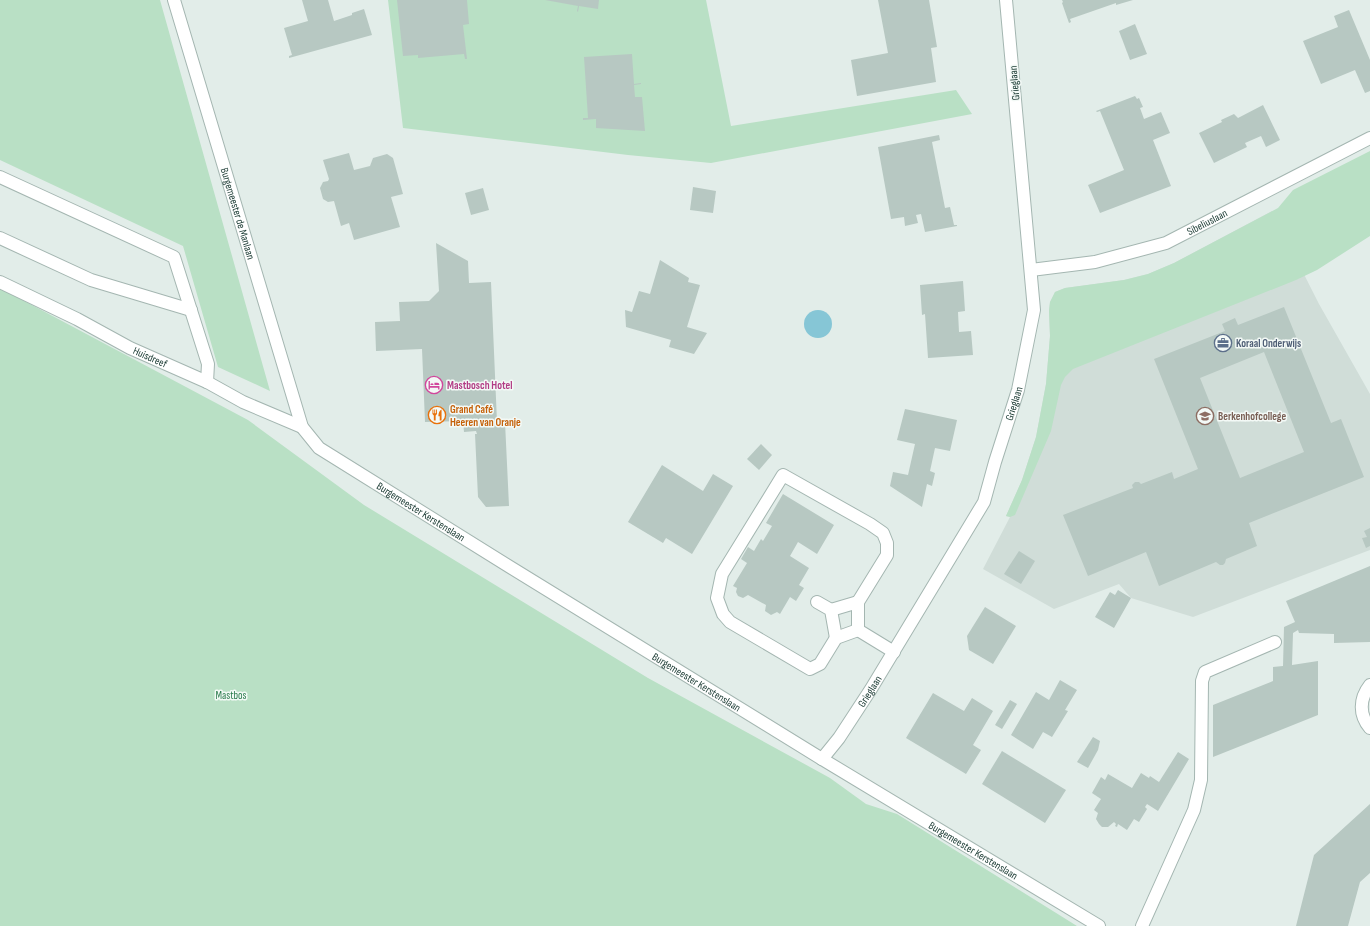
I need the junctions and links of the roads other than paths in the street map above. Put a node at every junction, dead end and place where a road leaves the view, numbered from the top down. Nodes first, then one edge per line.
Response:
1 (174, 0) edge
2 (1006, 0) edge
3 (1370, 138) edge
4 (0, 177) edge
5 (0, 238) edge
6 (1031, 270) junction
7 (0, 282) edge
8 (191, 310) junction
9 (207, 382) junction
10 (302, 427) junction
11 (817, 602) dead end
12 (858, 602) junction
13 (831, 610) junction
14 (858, 630) junction
15 (836, 638) junction
16 (1275, 642) dead end
17 (894, 652) junction
18 (1370, 685) edge
19 (1370, 728) edge
20 (822, 759) junction
21 (1099, 926) edge
22 (1142, 926) edge

1 - 10 street, Burgemeester de Manlaan
2 - 6 street, Grieglaan
3 - 6 street, Sibeliuslaan
4 - 8 street
5 - 8 street
6 - 17 street, Grieglaan
7 - 9 street, Huisdreef
8 - 9 street
9 - 10 street, Huisdreef
10 - 20 street, Burgemeester Kerstenslaan
11 - 13 street
12 - 13 street
12 - 14 street
12 - 15 street
13 - 15 street
14 - 15 street
14 - 17 street
16 - 22 street
17 - 20 street, Grieglaan
18 - 19 street
20 - 21 street, Burgemeester Kerstenslaan

